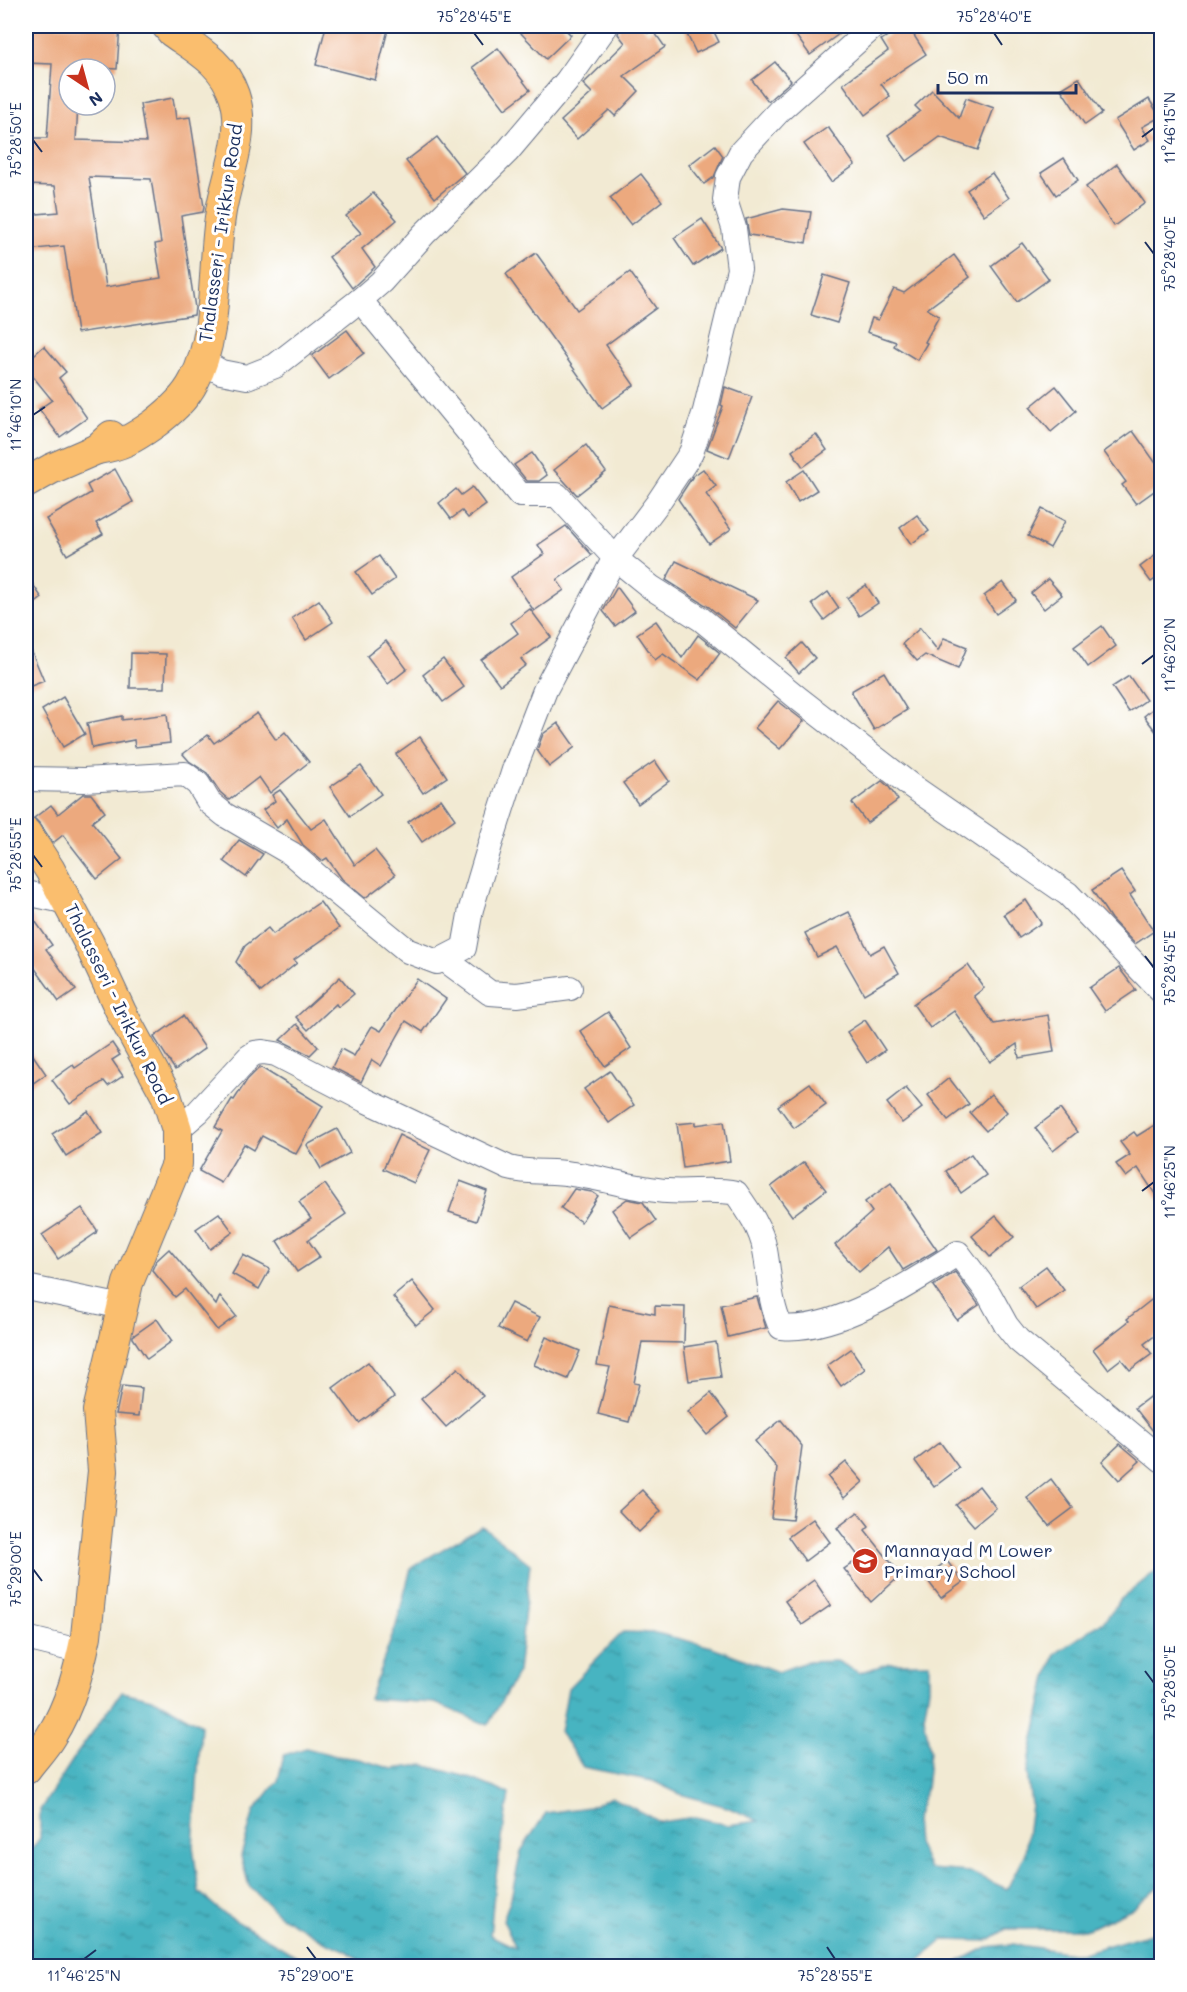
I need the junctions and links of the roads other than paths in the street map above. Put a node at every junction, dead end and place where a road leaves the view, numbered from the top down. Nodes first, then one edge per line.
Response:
1 (167, 26) edge
2 (606, 26) edge
3 (874, 26) edge
4 (360, 300) junction
5 (202, 361) junction
6 (26, 483) edge
7 (616, 559) junction
8 (26, 779) edge
9 (26, 833) edge
10 (26, 893) edge
11 (68, 902) junction
12 (444, 958) junction
13 (570, 988) dead end
14 (1161, 992) edge
15 (177, 1130) junction
16 (26, 1287) edge
17 (123, 1307) junction
18 (1161, 1460) edge
19 (26, 1638) edge
20 (83, 1652) junction
21 (28, 1760) edge

1 - 5 main road, Thalasseri - Irikkur Road
2 - 4 street
3 - 7 street
4 - 5 street
4 - 7 street
5 - 6 main road, Thalasseri - Irikkur Road
7 - 12 street
7 - 14 street
8 - 12 street
9 - 11 main road, Thalasseri - Irikkur Road
10 - 11 street
11 - 15 main road, Thalasseri - Irikkur Road
12 - 13 street
15 - 17 main road, Thalasseri - Irikkur Road
15 - 18 street
16 - 17 street
17 - 20 main road, Thalasseri - Irikkur Road
19 - 20 street
20 - 21 main road, Thalasseri - Irikkur Road

